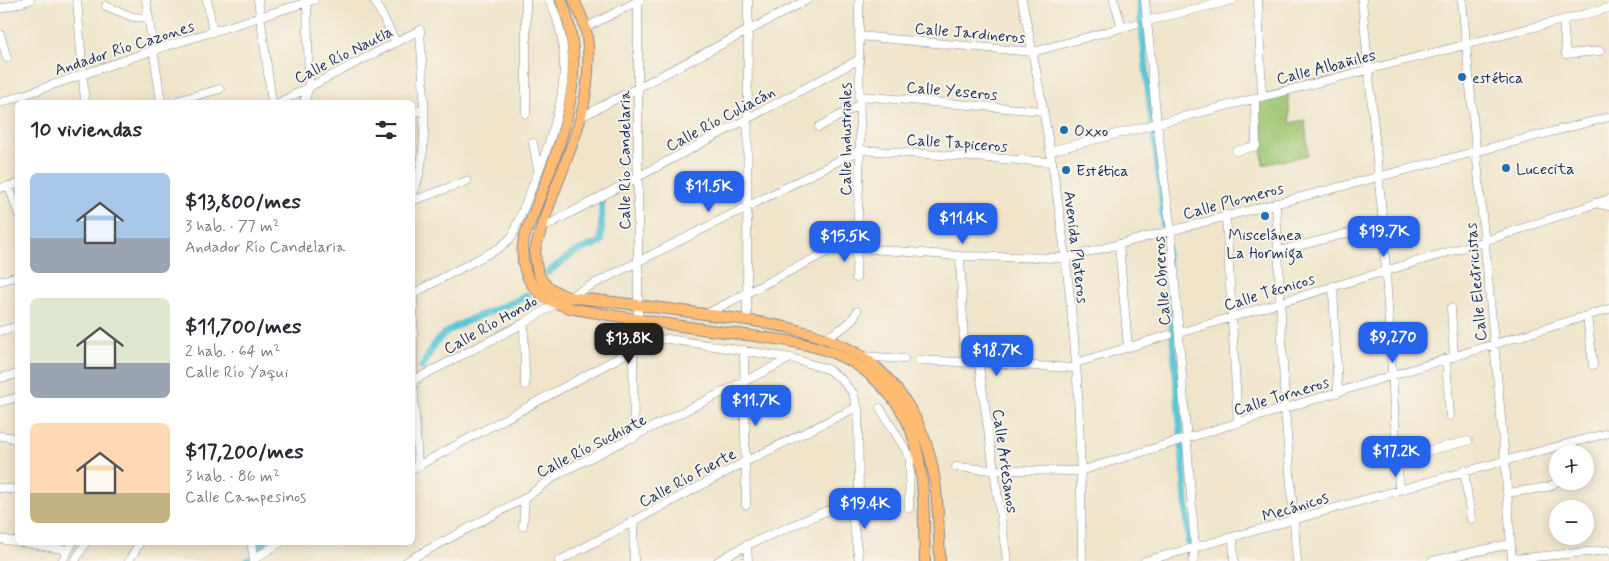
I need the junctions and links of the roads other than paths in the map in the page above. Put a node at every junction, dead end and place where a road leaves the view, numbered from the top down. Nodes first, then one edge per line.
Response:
1 (30, 0) edge
2 (77, 0) edge
3 (146, 0) edge
4 (207, 0) edge
5 (258, 0) edge
6 (374, 0) edge
7 (526, 0) edge
8 (549, 0) edge
9 (561, 0) edge
10 (574, 0) edge
11 (639, 0) edge
12 (748, 0) edge
13 (807, 0) edge
14 (859, 0) edge
15 (1022, 0) edge
16 (1114, 0) edge
17 (1145, 0) edge
18 (1233, 0) edge
19 (1258, 0) edge
20 (1362, 0) edge
21 (1462, 0) edge
22 (309, 1) edge
23 (106, 6) dead end
24 (1609, 8) edge
25 (0, 9) edge
26 (261, 16) junction
27 (149, 18) junction
28 (1563, 20) junction
29 (1147, 21) junction
30 (1136, 24) dead end
31 (585, 28) junction
32 (1122, 28) junction
33 (748, 31) junction
34 (212, 32) junction
35 (0, 34) edge
36 (859, 36) junction
37 (396, 42) junction
38 (1467, 45) junction
39 (154, 50) junction
40 (1600, 51) dead end
41 (1033, 52) junction
42 (6, 58) dead end
43 (858, 60) junction
44 (1368, 70) junction
45 (84, 75) junction
46 (568, 81) junction
47 (308, 87) junction
48 (638, 88) junction
49 (220, 89) dead end
50 (859, 96) junction
51 (1259, 97) junction
52 (85, 100) edge
53 (161, 100) edge
54 (180, 100) edge
55 (272, 100) edge
56 (284, 100) edge
57 (305, 100) edge
58 (0, 103) edge
59 (859, 105) junction
60 (424, 109) junction
61 (1043, 111) junction
62 (415, 113) edge
63 (526, 114) dead end
64 (582, 116) junction
65 (564, 117) junction
66 (1609, 117) edge
67 (748, 118) junction
68 (1153, 124) junction
69 (819, 127) dead end
70 (532, 143) dead end
71 (860, 150) junction
72 (1050, 151) junction
73 (1236, 151) dead end
74 (1476, 152) junction
75 (1052, 162) junction
76 (538, 170) junction
77 (637, 177) junction
78 (1378, 177) junction
79 (467, 181) dead end
80 (15, 185) edge
81 (9, 186) junction
82 (0, 188) edge
83 (415, 189) edge
84 (1609, 199) edge
85 (415, 200) edge
86 (1276, 203) junction
87 (1595, 203) junction
88 (15, 204) edge
89 (748, 206) junction
90 (1609, 206) edge
91 (1226, 216) junction
92 (1383, 224) junction
93 (542, 228) junction
94 (1168, 232) junction
95 (858, 236) junction
96 (1485, 241) junction
97 (1119, 244) junction
98 (858, 248) junction
99 (1279, 252) junction
100 (960, 256) junction
101 (1066, 258) junction
102 (637, 263) junction
103 (1384, 270) junction
104 (15, 277) edge
105 (856, 278) dead end
106 (0, 281) edge
107 (1333, 286) junction
108 (746, 292) junction
109 (415, 293) edge
110 (568, 297) junction
111 (1282, 302) junction
112 (555, 304) junction
113 (637, 304) junction
114 (1451, 308) dead end
115 (1609, 309) edge
116 (857, 311) dead end
117 (706, 314) junction
118 (1588, 316) junction
119 (1231, 318) junction
120 (638, 320) junction
121 (747, 320) junction
122 (524, 323) junction
123 (15, 327) edge
124 (708, 330) junction
125 (0, 331) edge
126 (1179, 333) junction
127 (1169, 335) dead end
128 (823, 339) junction
129 (706, 344) junction
130 (1494, 346) junction
131 (1128, 347) junction
132 (633, 350) junction
133 (744, 350) junction
134 (861, 356) junction
135 (1454, 357) junction
136 (791, 358) junction
137 (904, 359) dead end
138 (918, 360) dead end
139 (1446, 360) junction
140 (965, 364) junction
141 (1593, 364) dead end
142 (979, 365) junction
143 (1076, 365) junction
144 (15, 375) edge
145 (1392, 376) junction
146 (0, 378) edge
147 (415, 380) edge
148 (745, 381) junction
149 (524, 385) dead end
150 (1338, 392) junction
151 (15, 398) edge
152 (0, 402) edge
153 (857, 407) junction
154 (880, 408) dead end
155 (1285, 409) junction
156 (1450, 416) dead end
157 (1238, 423) junction
158 (1609, 433) edge
159 (0, 436) edge
160 (15, 438) edge
161 (634, 438) junction
162 (1186, 439) junction
163 (1468, 441) dead end
164 (914, 454) junction
165 (1398, 458) junction
166 (1505, 460) junction
167 (745, 462) junction
168 (956, 467) dead end
169 (415, 468) edge
170 (993, 470) junction
171 (1464, 470) junction
172 (1080, 471) junction
173 (0, 488) edge
174 (1549, 488) edge
175 (1399, 489) junction
176 (15, 490) edge
177 (1507, 493) junction
178 (525, 498) junction
179 (850, 502) junction
180 (746, 505) dead end
181 (909, 508) dead end
182 (1471, 519) dead end
183 (1293, 520) junction
184 (633, 522) junction
185 (523, 526) dead end
186 (1233, 538) junction
187 (0, 539) edge
188 (15, 541) edge
189 (1510, 544) junction
190 (37, 545) edge
191 (71, 545) edge
192 (84, 545) edge
193 (138, 545) edge
194 (252, 545) edge
195 (276, 545) edge
196 (747, 545) junction
197 (1193, 548) junction
198 (68, 550) junction
199 (1609, 550) edge
200 (1598, 551) junction
201 (254, 560) edge
202 (1512, 560) edge
203 (62, 561) edge
204 (75, 561) edge
205 (129, 561) edge
206 (407, 561) edge
207 (559, 561) edge
208 (634, 561) edge
209 (718, 561) edge
210 (748, 561) edge
211 (858, 561) edge
212 (925, 561) edge
213 (940, 561) edge
214 (1007, 561) edge
215 (1082, 561) edge
216 (1145, 561) edge
217 (1193, 561) edge
218 (1234, 561) edge
219 (1297, 561) edge
220 (1432, 561) edge
221 (1599, 561) edge

1 - 25 street
2 - 45 street
3 - 27 street
4 - 34 street
5 - 26 street
6 - 37 street
7 - 63 street
8 - 46 street
9 - 46 main road
10 - 31 main road
11 - 31 street
11 - 48 street, Calle Río Candelaria
12 - 33 street
13 - 33 street
14 - 36 street, Calle Industriales
15 - 41 street, Avenida Plateros
16 - 32 street
17 - 29 street, Calle Obreros
18 - 29 street
19 - 51 street
20 - 44 street
21 - 38 street, Calle Electricistas
22 - 26 street, Andador Río Cazones
22 - 47 street
23 - 27 street
24 - 28 street, Calle Albañiles
26 - 34 street, Andador Río Cazones
26 - 55 street
27 - 39 street
28 - 38 street, Calle Albañiles
28 - 40 street
29 - 68 street, Calle Obreros
30 - 32 street, Calle Jardineros
31 - 64 main road
32 - 41 street, Calle Jardineros
33 - 48 street
33 - 67 street
34 - 39 street, Andador Río Cazones
35 - 42 street
36 - 41 street, Calle Jardineros
36 - 43 street, Calle Industriales
37 - 47 street, Calle Río Nautla
37 - 60 street, Calle Río Nautla
38 - 44 street, Calle Albañiles
38 - 74 street, Calle Electricistas
39 - 45 street, Andador Río Cazones
39 - 53 street
41 - 61 street, Avenida Plateros
43 - 50 street, Calle Industriales
43 - 67 street, Calle Río Culiacán
44 - 51 street, Calle Albañiles
44 - 78 street
45 - 52 street
45 - 58 street, Andador Río Cazones
46 - 65 main road
47 - 56 street, Calle Río Nautla
47 - 57 street
48 - 64 street
48 - 77 street, Calle Río Candelaria
49 - 54 street
50 - 59 street, Calle Industriales
50 - 61 street, Calle Yeseros
51 - 68 street, Calle Albañiles
51 - 73 street
59 - 69 street
59 - 71 street, Calle Industriales
60 - 62 street
60 - 83 street
61 - 72 street, Avenida Plateros
64 - 93 main road
65 - 76 street
65 - 112 main road
66 - 74 street, Calle Plomeros
67 - 77 street, Calle Río Culiacán
67 - 89 street
68 - 72 street, Calle Albañiles
68 - 94 street, Calle Obreros
70 - 76 street
71 - 75 street, Calle Tapiceros
71 - 89 street
71 - 95 street, Calle Industriales
72 - 75 street, Avenida Plateros
74 - 78 street, Calle Plomeros
74 - 96 street, Calle Electricistas
75 - 101 street, Avenida Plateros
76 - 109 street
77 - 93 street, Calle Río Culiacán
77 - 102 street, Calle Río Candelaria
78 - 86 street, Calle Plomeros
78 - 92 street
79 - 85 street
80 - 81 street
81 - 82 street
81 - 88 street
84 - 87 street, Calle Técnicos
86 - 91 street, Calle Plomeros
86 - 99 street
87 - 90 street
87 - 96 street, Calle Técnicos
89 - 102 street
89 - 108 street
91 - 94 street, Calle Plomeros
91 - 119 street
92 - 99 street
92 - 103 street
93 - 110 main road
94 - 97 street, Calle Plomeros
94 - 126 street, Calle Obreros
95 - 98 street, Calle Industriales
95 - 108 street
96 - 103 street, Calle Técnicos
96 - 130 street, Calle Electricistas
97 - 101 street, Calle Plomeros
97 - 131 street
98 - 100 street, Calle Plomeros
98 - 105 street, Calle Industriales
99 - 111 street
100 - 101 street, Calle Plomeros
100 - 140 street
101 - 143 street, Avenida Plateros
102 - 110 street
102 - 113 street, Calle Río Candelaria
103 - 107 street, Calle Técnicos
103 - 145 street
104 - 106 street
107 - 111 street, Calle Técnicos
107 - 150 street
108 - 117 street
108 - 121 street
110 - 113 main road
111 - 119 street, Calle Técnicos
111 - 155 street
112 - 120 main road
112 - 122 street, Calle Río Hondo
113 - 117 main road
113 - 120 street, Calle Río Candelaria
114 - 135 street
115 - 118 street, Calle Torneros
116 - 128 street
117 - 121 main road
118 - 130 street, Calle Torneros
118 - 141 street
119 - 126 street, Calle Técnicos
119 - 157 street
120 - 124 main road
121 - 128 main road
122 - 147 street, Calle Río Hondo
122 - 149 street
123 - 125 street
124 - 129 street
124 - 164 main road
126 - 162 street, Calle Obreros
127 - 131 street
128 - 134 main road
129 - 132 street
129 - 133 street
130 - 135 street, Calle Torneros
130 - 166 street, Calle Electricistas
131 - 143 street
132 - 161 street
132 - 169 street
133 - 136 street
133 - 148 street
134 - 137 street
134 - 213 main road
135 - 139 street, Calle Torneros
136 - 148 street, Calle Río Suchiate
136 - 153 street
138 - 140 street
139 - 145 street, Calle Torneros
139 - 156 street
140 - 142 street
142 - 143 street
142 - 170 street, Calle Artesanos
143 - 172 street, Avenida Plateros
144 - 146 street
145 - 150 street, Calle Torneros
145 - 165 street
148 - 161 street, Calle Río Suchiate
148 - 167 street
150 - 155 street, Calle Torneros
151 - 152 street
153 - 167 street, Calle Río Fuerte
153 - 179 street
154 - 164 street
155 - 157 street, Calle Torneros
155 - 183 street
157 - 162 street, Calle Torneros
158 - 166 street, Mecánicos
159 - 160 street
161 - 178 street, Calle Río Suchiate
162 - 172 street, Calle Torneros
162 - 197 street, Calle Obreros
163 - 165 street
164 - 181 street
164 - 212 main road
165 - 175 street
166 - 171 street, Mecánicos
166 - 177 street, Calle Electricistas
167 - 180 street
167 - 184 street, Calle Río Fuerte
168 - 170 street, Calle Torneros
170 - 172 street, Calle Torneros
170 - 214 street, Calle Artesanos
171 - 175 street, Mecánicos
171 - 182 street
172 - 215 street, Avenida Plateros
173 - 176 street
174 - 177 street
175 - 183 street, Mecánicos
177 - 189 street, Calle Electricistas
178 - 185 street
178 - 206 street, Calle Río Suchiate
179 - 196 street
179 - 211 street
183 - 186 street, Mecánicos
183 - 219 street
184 - 207 street, Calle Río Fuerte
184 - 208 street
186 - 197 street, Mecánicos
186 - 218 street
187 - 188 street
189 - 202 street, Calle Electricistas
189 - 220 street
190 - 198 street
191 - 198 street
192 - 204 street
193 - 205 street
194 - 201 street
195 - 201 street
196 - 209 street
196 - 210 street
197 - 216 street, Mecánicos
197 - 217 street, Calle Obreros
198 - 203 street
199 - 200 street
200 - 202 street
200 - 221 street

